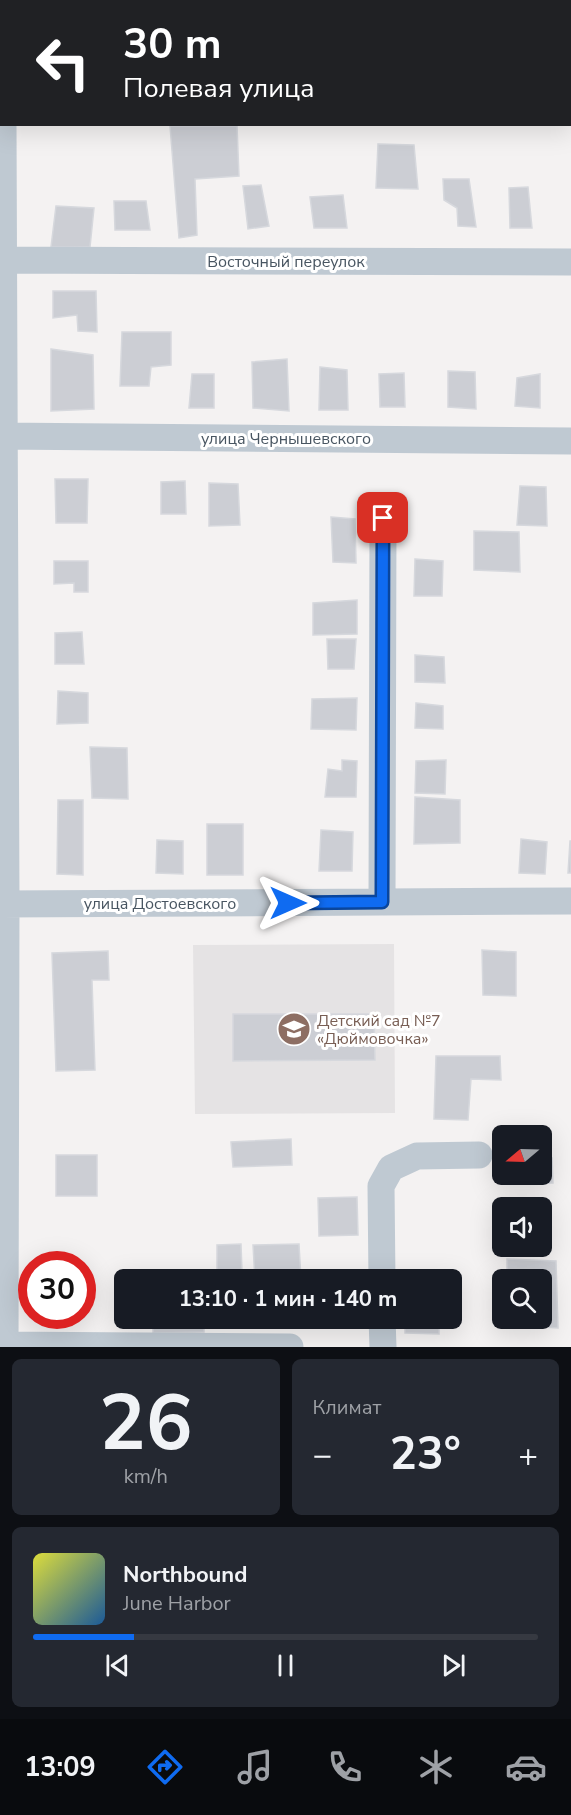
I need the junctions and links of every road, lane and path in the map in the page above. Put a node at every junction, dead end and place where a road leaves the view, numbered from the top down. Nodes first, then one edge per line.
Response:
1 (3, 126) edge
2 (1, 260) edge
3 (571, 262) edge
4 (2, 436) edge
5 (571, 441) edge
6 (383, 518) dead end
7 (382, 902) junction
8 (571, 902) edge
9 (3, 904) edge
10 (479, 1155) dead end
11 (382, 1269) edge
12 (382, 1329) edge
13 (3, 1345) edge
14 (290, 1347) edge
15 (383, 1347) edge

1 - 2 street
2 - 3 street, Восточный переулок
2 - 4 street
4 - 5 street, улица Чернышевского
4 - 9 street
6 - 7 street
7 - 8 street, улица Достоевского
7 - 9 street, улица Достоевского
9 - 13 street
10 - 11 street
12 - 15 street
13 - 14 street

